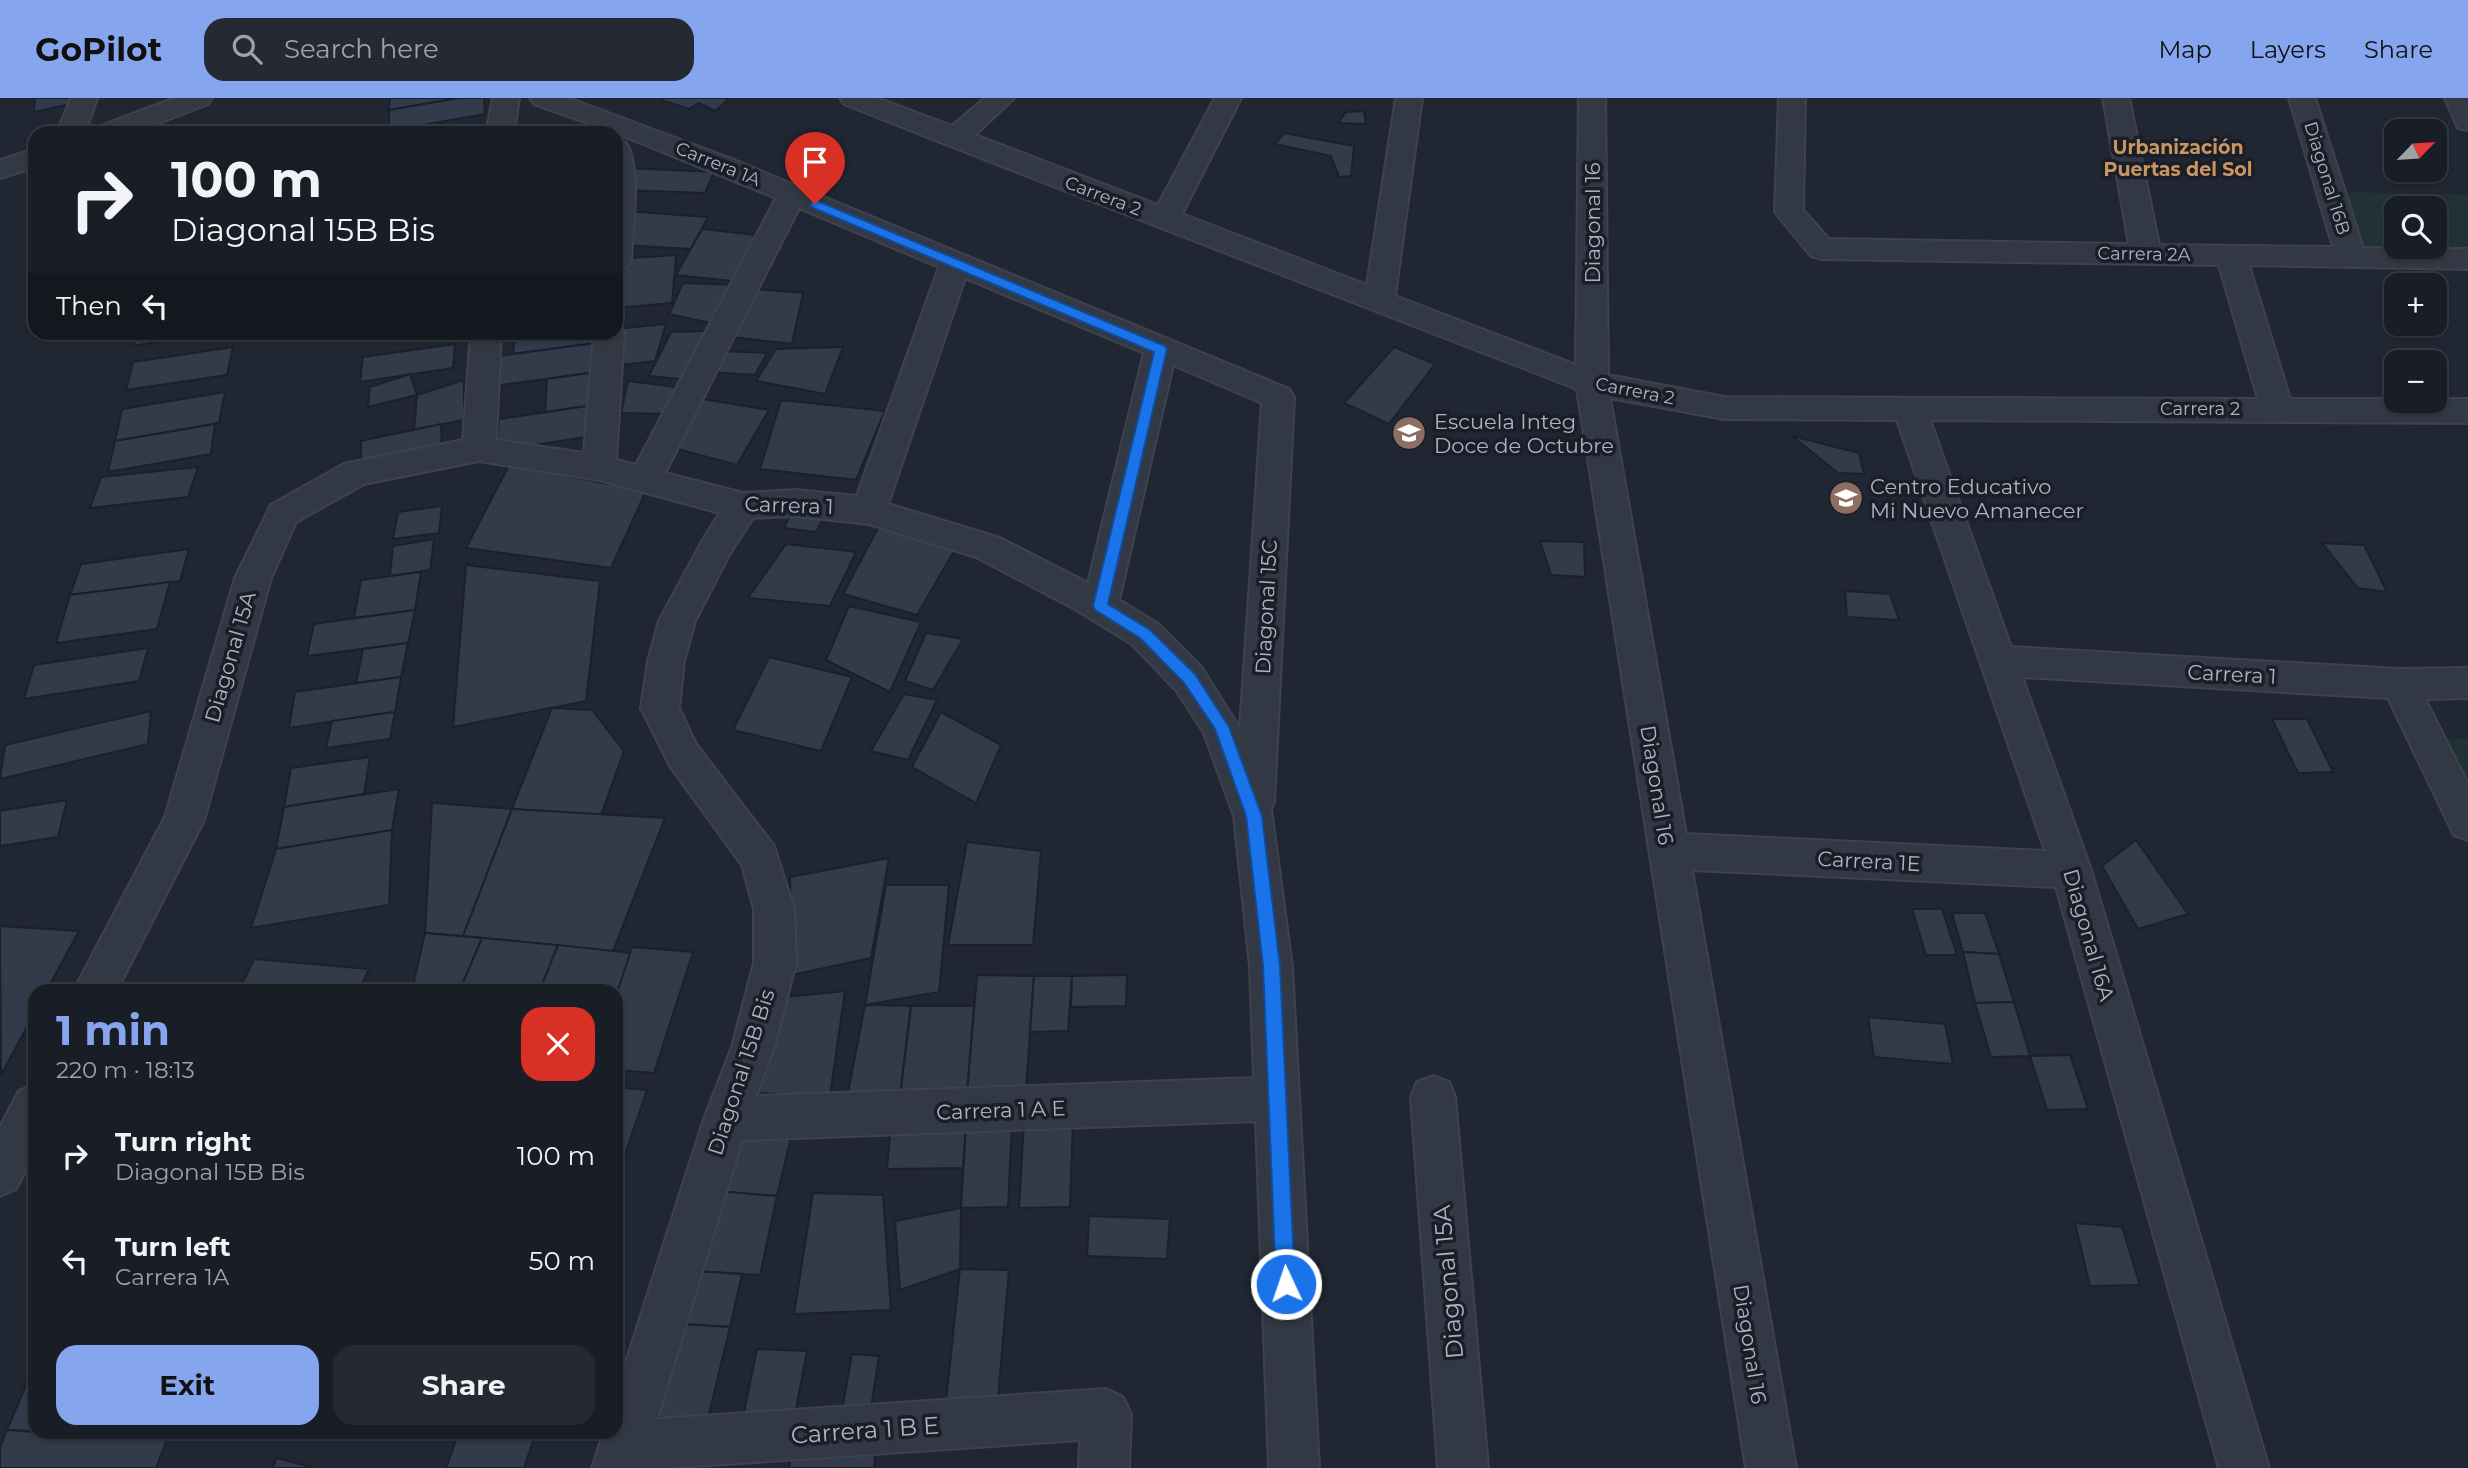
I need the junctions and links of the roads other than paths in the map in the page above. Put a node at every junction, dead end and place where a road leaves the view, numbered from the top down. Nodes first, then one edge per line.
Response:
1 (84, 98) edge
2 (199, 98) edge
3 (506, 98) edge
4 (543, 98) edge
5 (853, 98) edge
6 (1001, 98) edge
7 (1228, 98) edge
8 (1409, 98) edge
9 (1592, 98) edge
10 (1792, 98) edge
11 (2116, 98) edge
12 (2302, 98) edge
13 (2458, 98) edge
14 (2468, 122) edge
15 (74, 126) edge
16 (126, 126) edge
17 (501, 126) edge
18 (596, 126) edge
19 (955, 138) junction
20 (623, 139) edge
21 (28, 160) edge
22 (0, 169) edge
23 (792, 194) junction
24 (1166, 220) junction
25 (2146, 254) junction
26 (2231, 256) junction
27 (2351, 257) junction
28 (2468, 259) edge
29 (955, 263) junction
30 (1379, 303) junction
31 (486, 340) edge
32 (608, 340) edge
33 (1161, 349) junction
34 (1592, 383) junction
35 (1278, 397) joint
36 (2277, 409) junction
37 (1910, 410) junction
38 (2468, 411) edge
39 (479, 449) junction
40 (598, 468) junction
41 (644, 481) junction
42 (743, 506) junction
43 (869, 511) junction
44 (1094, 603) junction
45 (1997, 662) junction
46 (2468, 683) edge
47 (2399, 684) junction
48 (1254, 816) junction
49 (2468, 823) edge
50 (1668, 851) junction
51 (2071, 870) junction
52 (98, 984) edge
53 (1433, 1097) dead end
54 (1277, 1099) junction
55 (28, 1119) edge
56 (726, 1119) junction
57 (0, 1173) edge
58 (620, 1457) edge
59 (1104, 1468) edge
60 (1294, 1468) edge
61 (1463, 1468) edge
62 (1771, 1468) edge
63 (2244, 1468) edge

1 - 15 street
2 - 16 street
3 - 17 street
4 - 18 street, Carrera 1A
5 - 19 street, Carrera 2
6 - 19 street
7 - 24 street
8 - 30 street
9 - 34 street, Diagonal 16
10 - 25 street, Carrera 2A
11 - 25 street
12 - 27 street, Diagonal 16B
13 - 14 street
19 - 24 street, Carrera 2
20 - 23 street, Carrera 1A
21 - 22 street
23 - 29 street, Carrera 1A
23 - 41 street
24 - 30 street, Carrera 2
25 - 26 street, Carrera 2A
26 - 27 street, Carrera 2A
26 - 36 street
27 - 28 street, Carrera 2A
29 - 33 street, Carrera 1A
29 - 43 street
30 - 34 street, Carrera 2
31 - 39 street
32 - 40 street
33 - 35 street, Carrera 1A
33 - 44 street
34 - 37 street, Carrera 2
34 - 50 street, Diagonal 16
35 - 48 street, Diagonal 15C
36 - 37 street, Carrera 2
36 - 38 street, Carrera 2
37 - 45 street, Diagonal 16A
39 - 40 street, Carrera 1
39 - 52 street, Diagonal 15A
40 - 41 street, Carrera 1
41 - 42 street, Carrera 1
42 - 43 street, Carrera 1
42 - 56 street, Diagonal 15B Bis
43 - 44 street, Carrera 1
44 - 48 street, Diagonal 15C
45 - 47 street, Carrera 1
45 - 51 street, Diagonal 16A
46 - 47 street, Carrera 1
47 - 49 street
48 - 54 street, Diagonal 15C
50 - 51 street, Carrera 1E
50 - 62 street, Diagonal 16
51 - 63 street, Diagonal 16A
53 - 61 street, Diagonal 15A
54 - 56 street, Carrera 1 A E
54 - 60 street, Diagonal 15C
55 - 57 street
56 - 58 street, Diagonal 15B Bis
58 - 59 street, Carrera 1 B E

